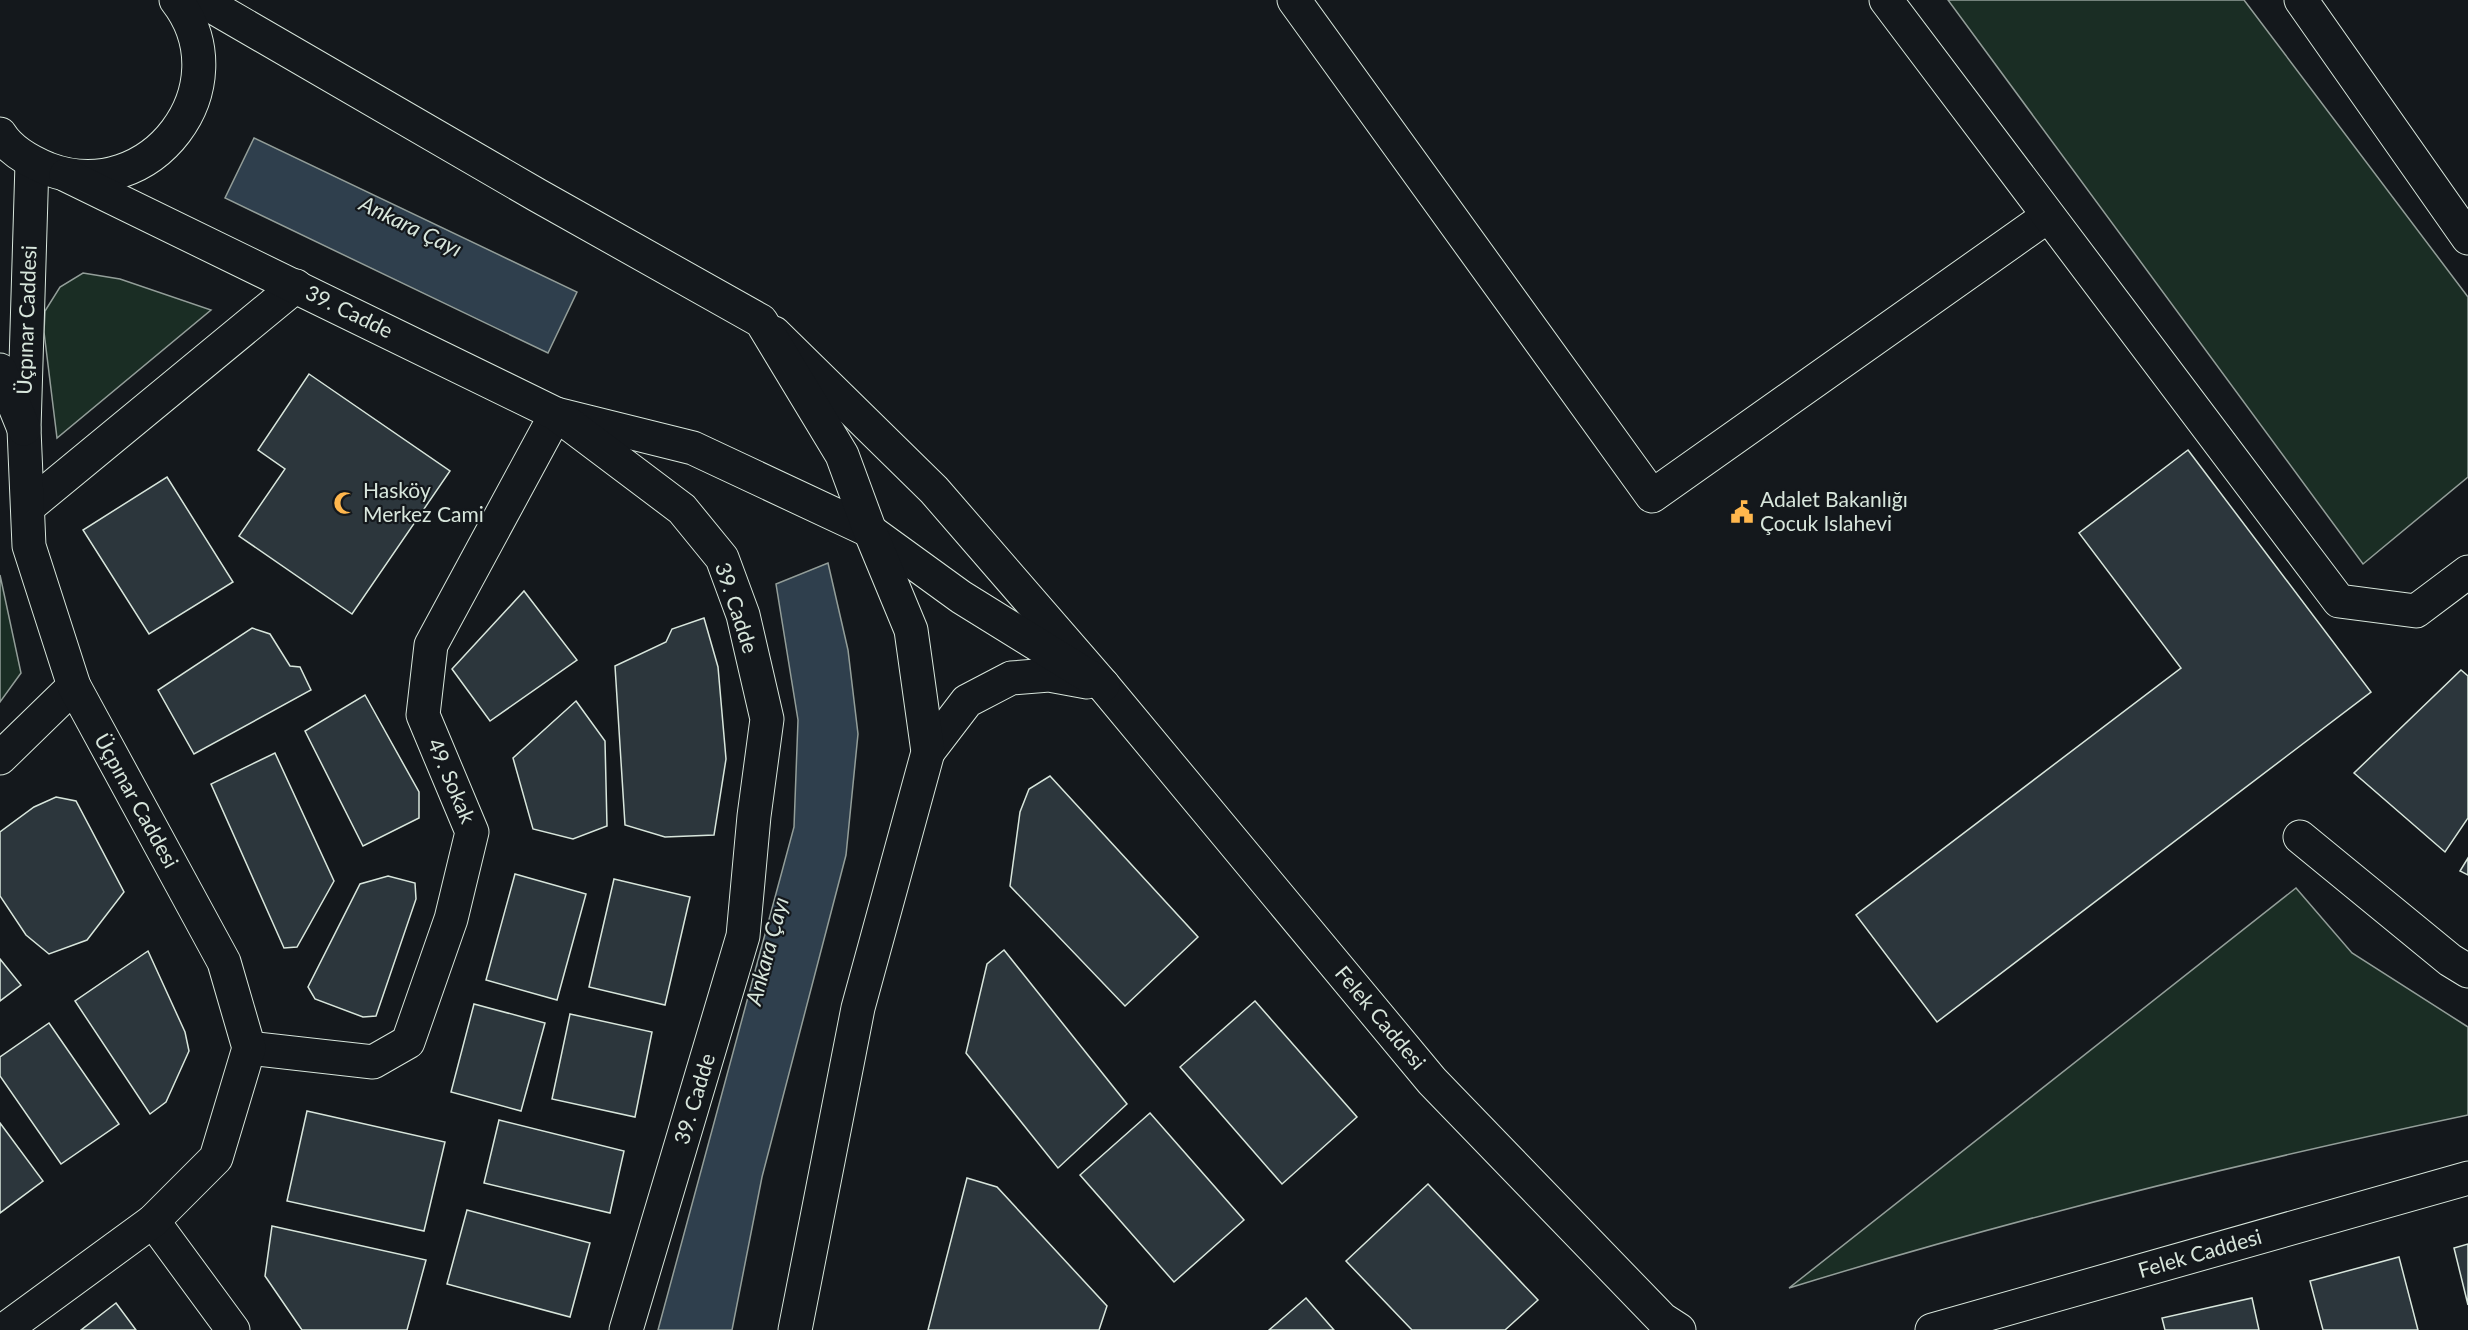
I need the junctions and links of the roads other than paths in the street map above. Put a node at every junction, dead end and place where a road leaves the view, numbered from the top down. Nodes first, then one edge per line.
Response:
1 (176, 0) edge
2 (201, 0) edge
3 (1294, 0) edge
4 (1886, 0) edge
5 (2301, 0) edge
6 (0, 134) edge
7 (32, 163) junction
8 (66, 176) junction
9 (2048, 216) junction
10 (2468, 238) edge
11 (296, 286) junction
12 (761, 321) junction
13 (0, 370) edge
14 (556, 414) junction
15 (24, 429) junction
16 (28, 507) junction
17 (870, 531) junction
18 (2468, 572) edge
19 (1103, 685) junction
20 (74, 686) junction
21 (928, 752) junction
22 (0, 758) edge
23 (2300, 837) dead end
24 (2468, 971) edge
25 (249, 1048) junction
26 (2468, 1178) edge
27 (153, 1221) junction
28 (1663, 1326) edge
29 (4, 1330) edge
30 (233, 1330) edge
31 (626, 1330) edge
32 (795, 1330) edge
33 (1932, 1330) edge

1 - 8 street
2 - 12 street
3 - 9 street
4 - 9 street
5 - 10 street
6 - 7 street, 39. Cadde
7 - 8 street, 39. Cadde
7 - 15 street, Üçpınar Caddesi
8 - 11 street, 39. Cadde
9 - 18 street
11 - 14 street, 39. Cadde
11 - 16 street
12 - 17 street
12 - 19 street, Felek Caddesi
13 - 15 street
14 - 17 street
14 - 25 street, 49. Sokak
14 - 31 street, 39. Cadde
15 - 16 street, Üçpınar Caddesi
16 - 20 street, Üçpınar Caddesi
17 - 19 street
17 - 21 street
19 - 21 street
19 - 28 street, Felek Caddesi
20 - 22 street
20 - 25 street, Üçpınar Caddesi
21 - 32 street
23 - 24 street
25 - 27 street
26 - 33 street, Felek Caddesi
27 - 29 street
27 - 30 street

